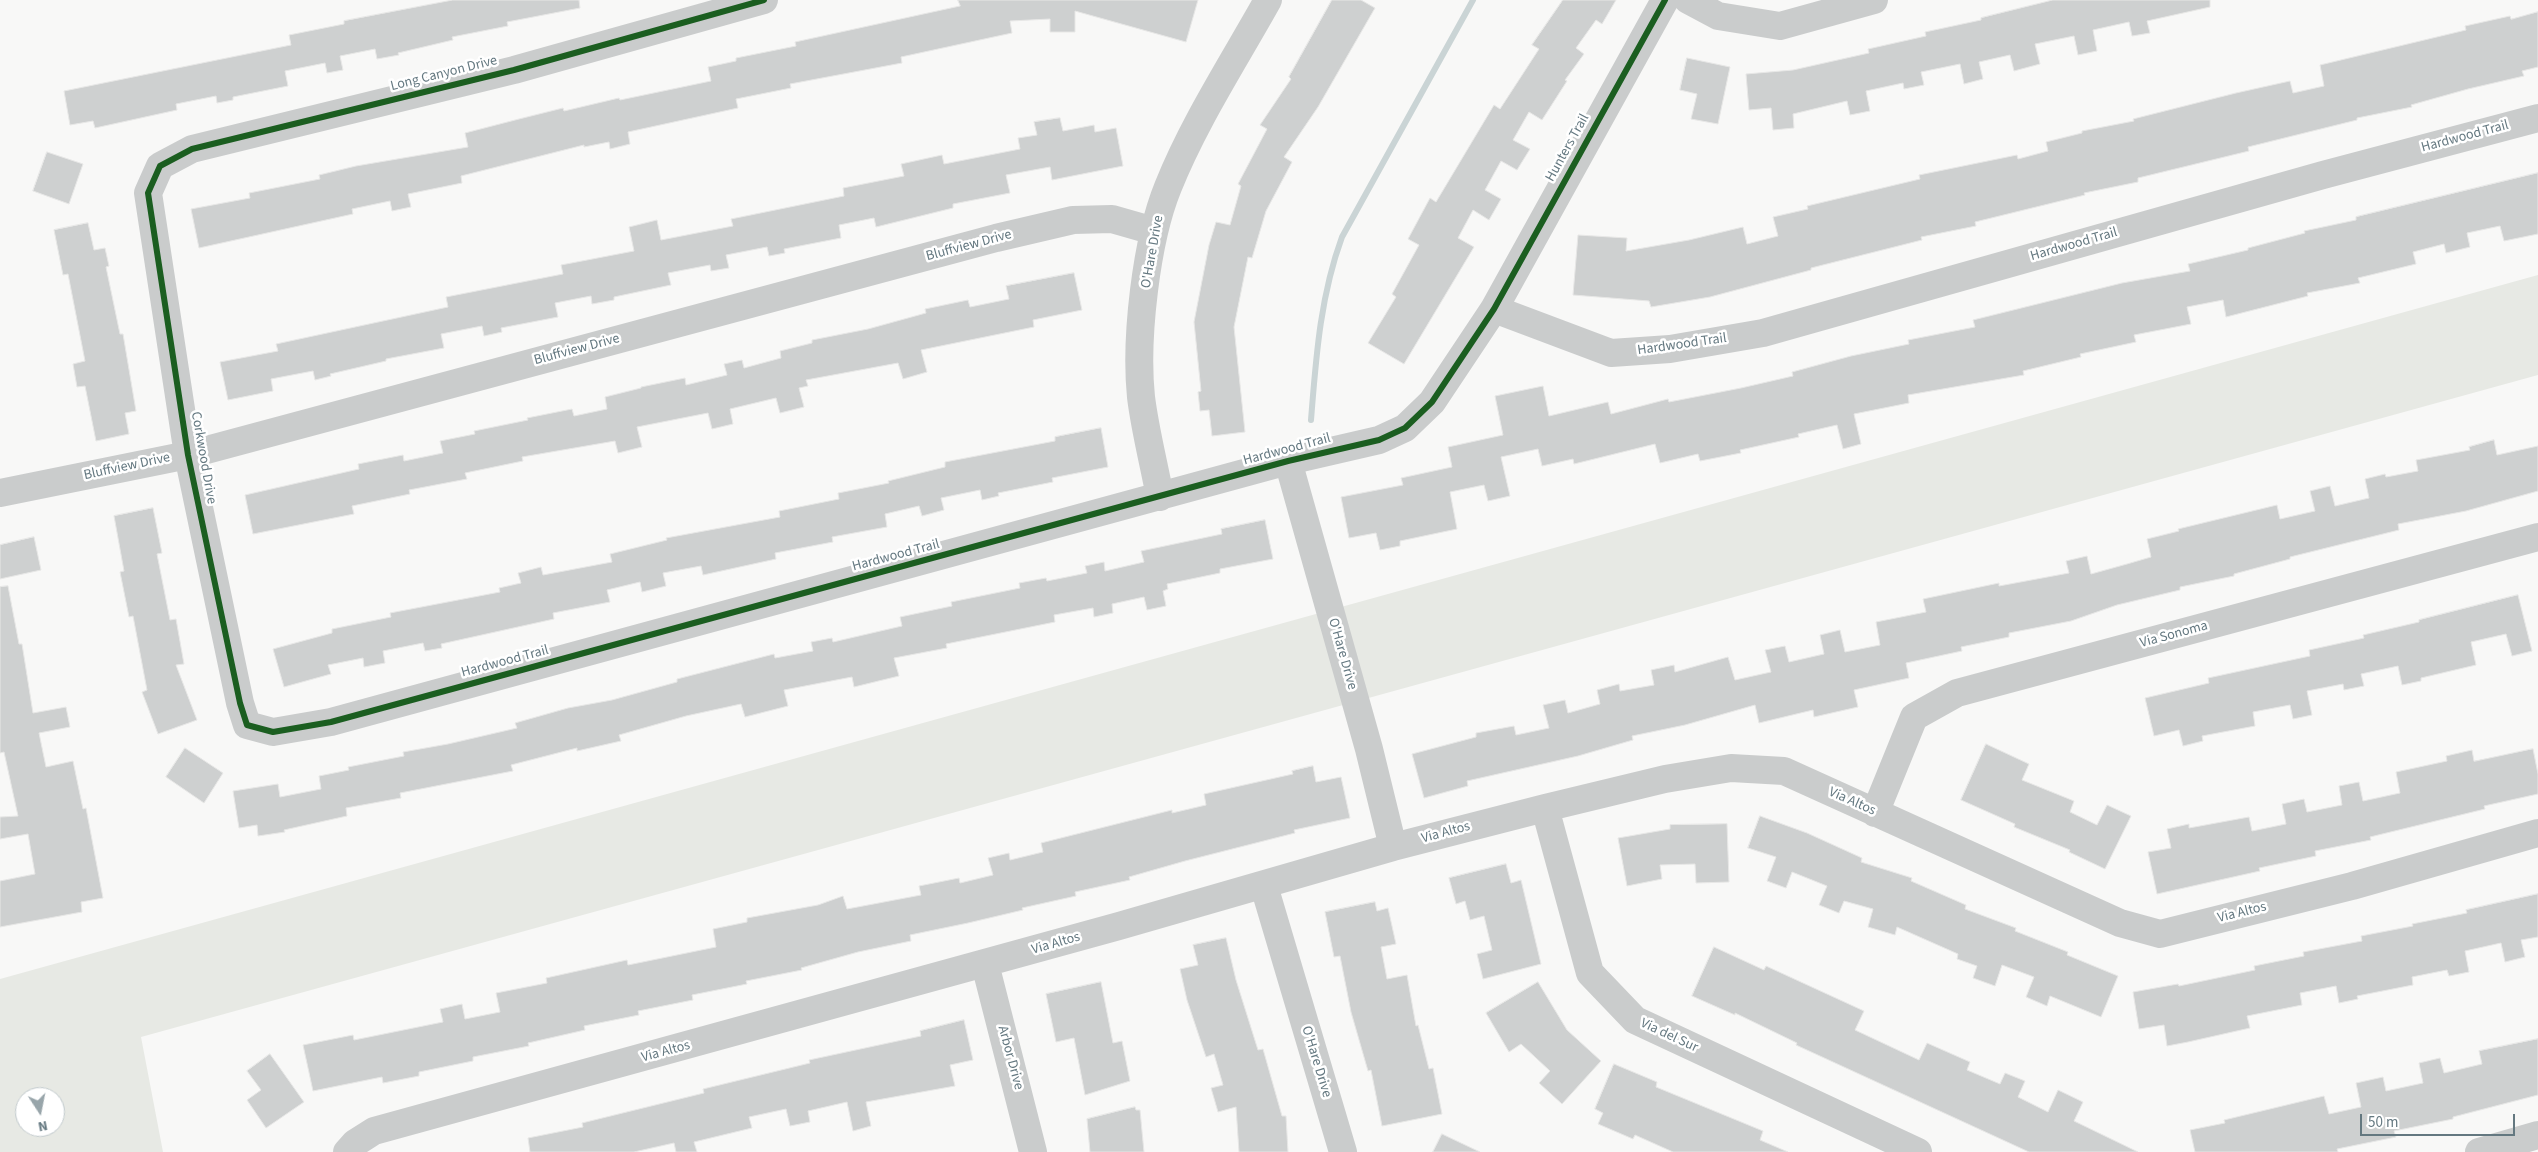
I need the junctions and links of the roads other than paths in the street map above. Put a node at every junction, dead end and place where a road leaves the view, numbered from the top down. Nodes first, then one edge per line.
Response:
1 (764, 0) edge
2 (1268, 0) edge
3 (1665, 0) edge
4 (1688, 0) edge
5 (1874, 0) edge
6 (2538, 118) edge
7 (148, 193) joint
8 (1154, 231) junction
9 (1494, 309) junction
10 (188, 454) junction
11 (1288, 461) junction
12 (0, 493) edge
13 (1160, 497) junction
14 (2538, 537) edge
15 (247, 725) joint
16 (1545, 808) junction
17 (1875, 813) junction
18 (2538, 833) edge
19 (1393, 847) junction
20 (1264, 886) junction
21 (985, 964) junction
22 (2538, 1135) edge
23 (347, 1152) edge
24 (1033, 1152) edge
25 (1343, 1152) edge
26 (1918, 1152) edge
27 (2479, 1152) edge

1 - 7 street, Long Canyon Drive
2 - 8 street, O'Hare Drive
3 - 9 street, Hunters Trail
4 - 5 street
6 - 9 street, Hardwood Trail
7 - 10 street, Corkwood Drive
8 - 10 street, Bluffview Drive
8 - 13 street, O'Hare Drive
9 - 11 street, Hardwood Trail
10 - 12 street, Bluffview Drive
10 - 15 street, Corkwood Drive
11 - 13 street, Hardwood Trail
11 - 19 street, O'Hare Drive
13 - 15 street, Hardwood Trail
14 - 17 street, Via Sonoma
16 - 17 street, Via Altos
16 - 19 street, Via Altos
16 - 26 street, Via del Sur
17 - 18 street, Via Altos
19 - 20 street, Via Altos
20 - 21 street, Via Altos
20 - 25 street, O'Hare Drive
21 - 23 street, Via Altos
21 - 24 street, Arbor Drive
22 - 27 street

